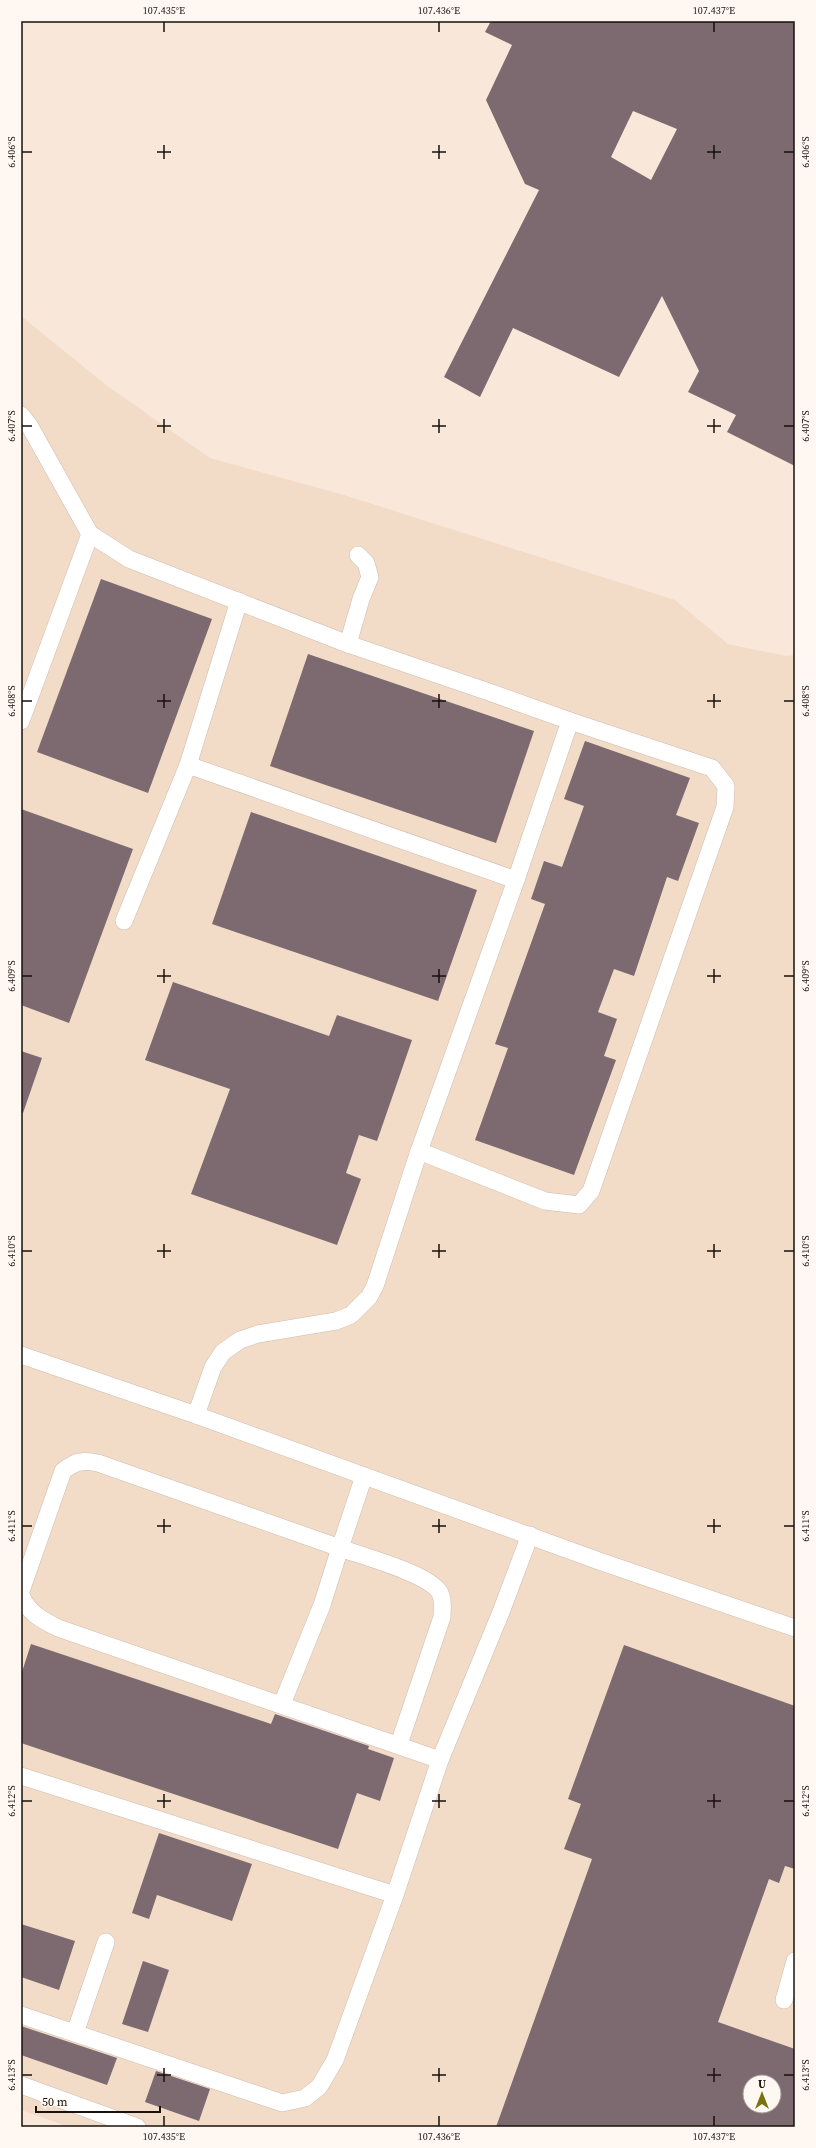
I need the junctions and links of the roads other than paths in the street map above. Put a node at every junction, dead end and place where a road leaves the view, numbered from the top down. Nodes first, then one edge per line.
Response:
1 (21, 414) edge
2 (90, 534) junction
3 (358, 555) dead end
4 (239, 601) junction
5 (348, 644) junction
6 (21, 721) edge
7 (570, 721) junction
8 (188, 765) junction
9 (516, 880) junction
10 (124, 921) dead end
11 (419, 1151) junction
12 (21, 1355) edge
13 (196, 1415) junction
14 (364, 1476) junction
15 (530, 1535) junction
16 (340, 1548) junction
17 (21, 1591) edge
18 (21, 1595) edge
19 (795, 1628) edge
20 (282, 1704) junction
21 (399, 1744) junction
22 (440, 1760) junction
23 (21, 1776) edge
24 (395, 1895) junction
25 (106, 1942) dead end
26 (795, 1962) edge
27 (784, 2000) dead end
28 (21, 2015) edge
29 (75, 2033) junction
30 (21, 2085) edge
31 (137, 2127) edge

1 - 2 lane
2 - 4 lane
2 - 6 lane
3 - 5 lane
4 - 5 lane
4 - 8 lane
5 - 7 lane
7 - 9 lane
7 - 11 lane
8 - 9 lane
8 - 10 lane
9 - 11 lane
11 - 13 lane
12 - 13 lane
13 - 14 lane
14 - 15 lane
14 - 16 lane
15 - 19 lane
15 - 22 lane
16 - 17 lane
16 - 20 lane
16 - 21 lane
18 - 20 lane
20 - 21 lane
21 - 22 lane
22 - 24 lane
23 - 24 lane
24 - 29 lane
25 - 29 lane
26 - 27 lane
28 - 29 lane
30 - 31 lane

